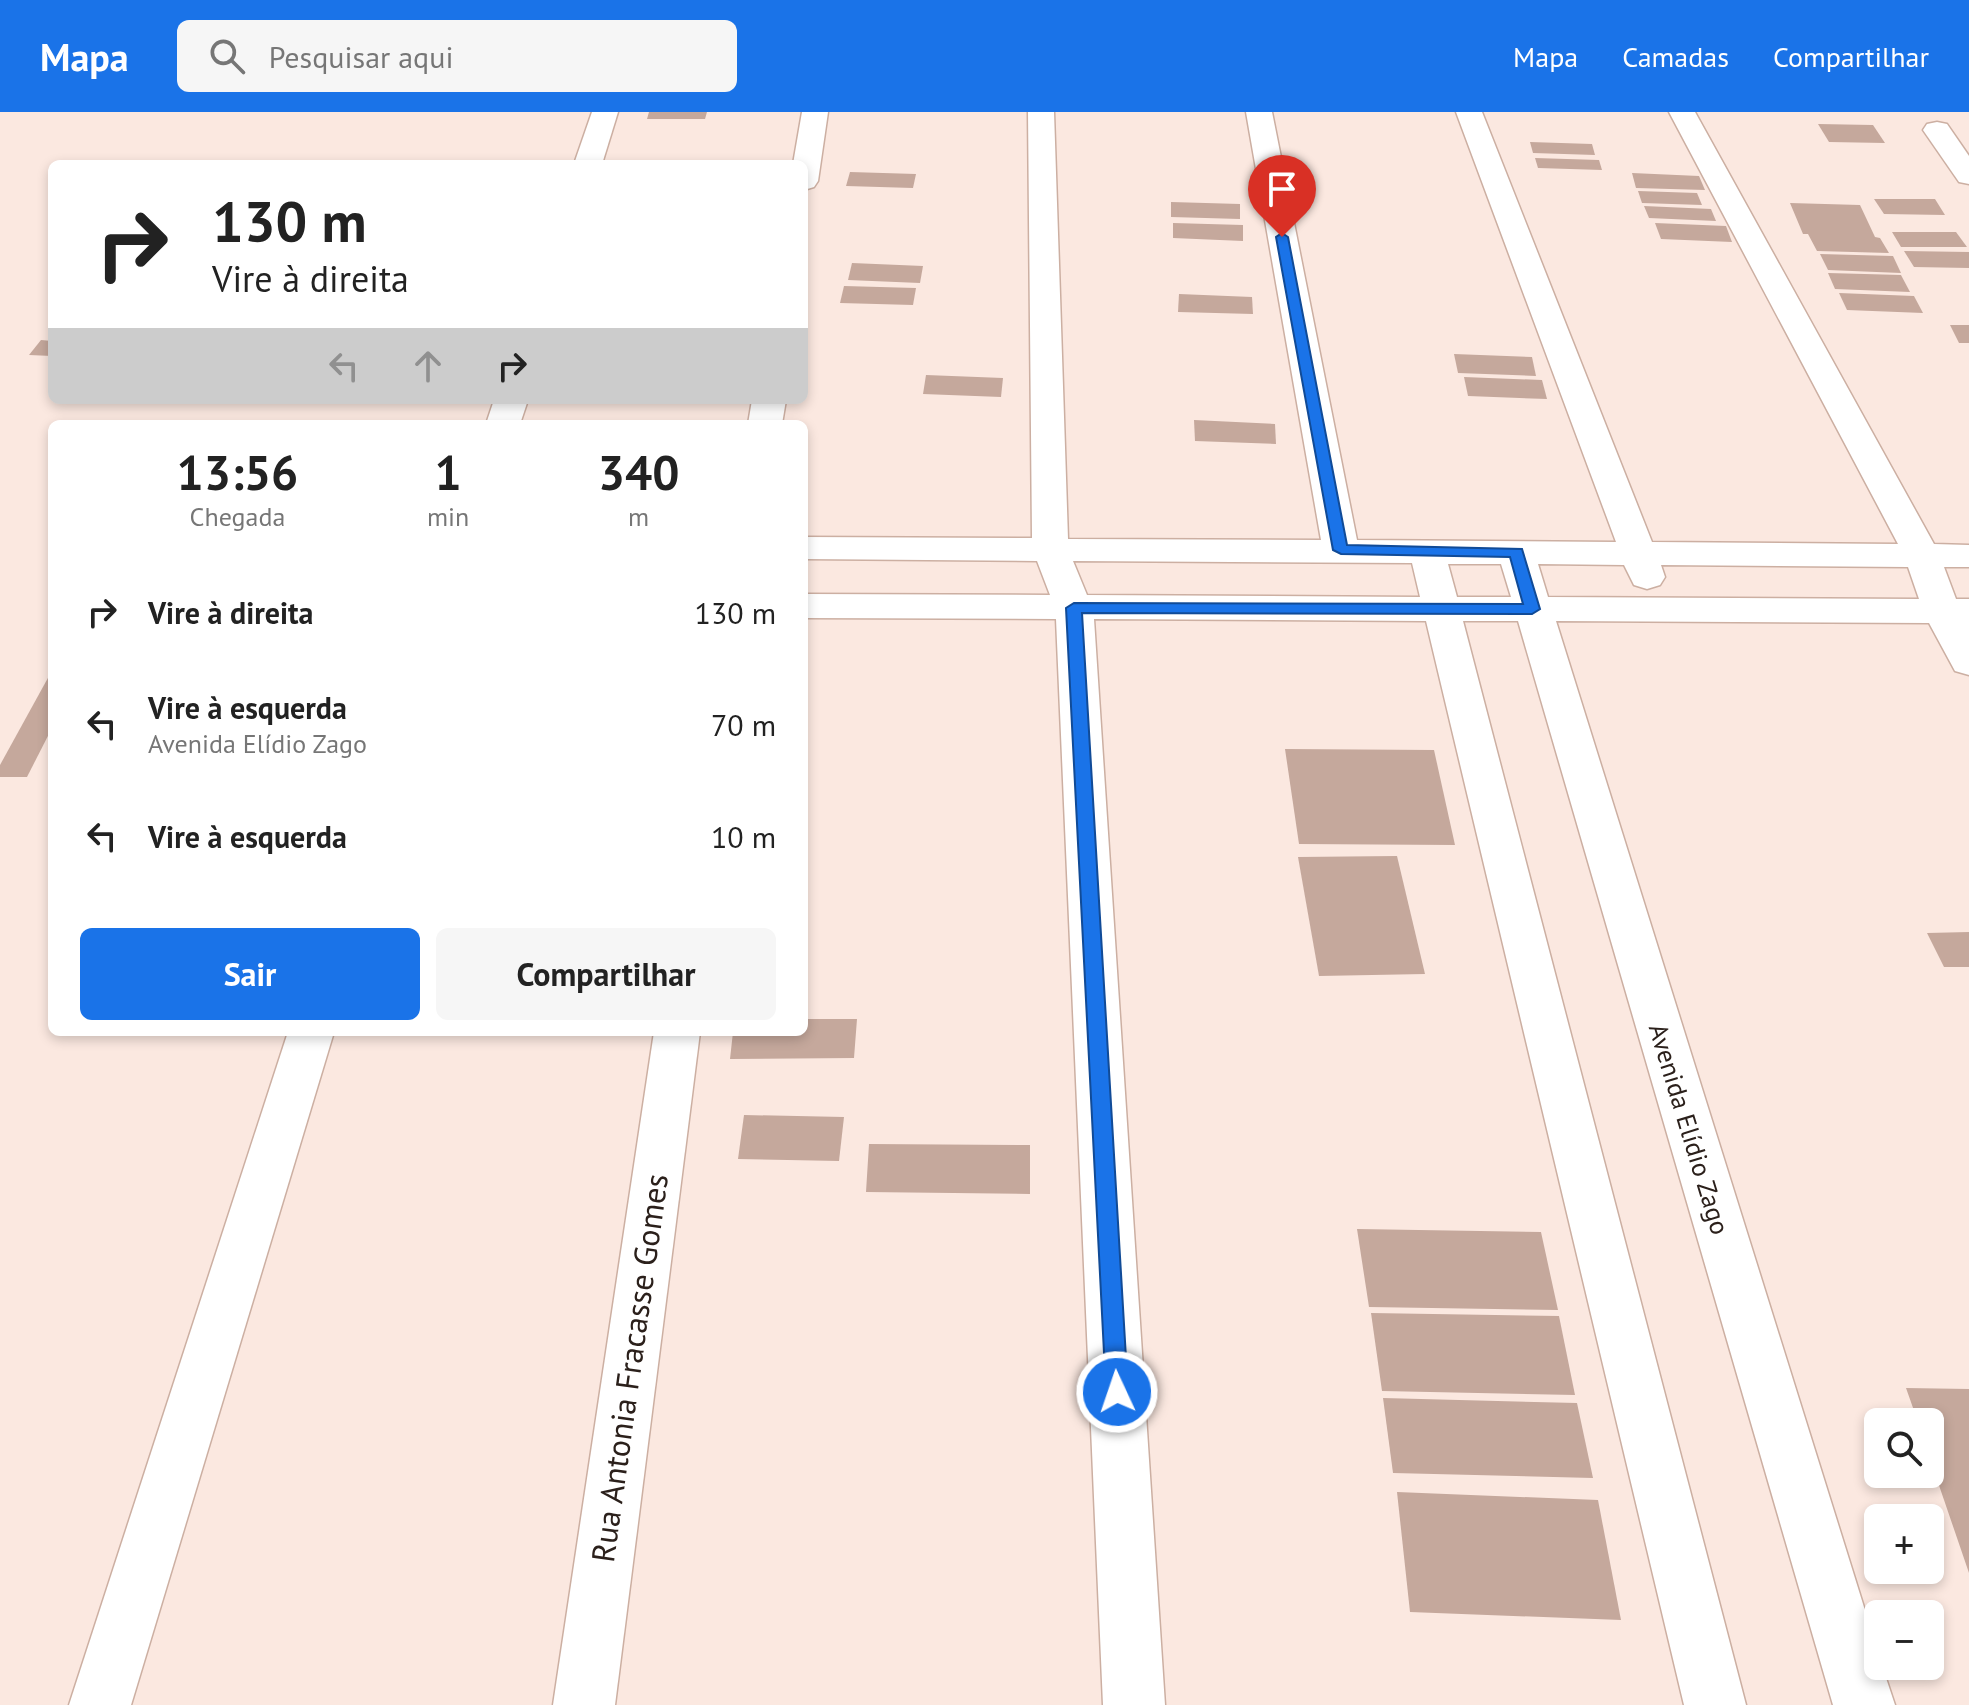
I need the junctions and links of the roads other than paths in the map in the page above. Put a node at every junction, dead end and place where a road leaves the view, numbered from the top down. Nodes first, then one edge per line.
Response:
1 (605, 112) edge
2 (815, 112) edge
3 (1041, 112) edge
4 (1259, 112) edge
5 (1469, 112) edge
6 (1682, 112) edge
7 (1969, 131) edge
8 (589, 160) edge
9 (807, 160) edge
10 (1969, 176) edge
11 (808, 548) edge
12 (1050, 549) junction
13 (1341, 550) junction
14 (1427, 551) junction
15 (1516, 552) junction
16 (1638, 553) junction
17 (1922, 556) junction
18 (1969, 556) edge
19 (808, 606) edge
20 (1074, 608) junction
21 (1441, 608) junction
22 (1532, 609) junction
23 (1660, 609) junction
24 (1956, 611) edge
25 (1969, 662) edge
26 (310, 1036) edge
27 (676, 1036) edge
28 (100, 1705) edge
29 (584, 1705) edge
30 (1134, 1705) edge
31 (1715, 1705) edge
32 (1864, 1705) edge

1 - 8 street
2 - 9 street
3 - 12 street
4 - 13 street
5 - 16 street
6 - 17 street
7 - 10 street
11 - 12 street
12 - 13 street
12 - 20 street
13 - 14 street
14 - 15 street
14 - 21 street
15 - 16 street
15 - 22 street, Avenida Elídio Zago
16 - 17 street
16 - 23 street
17 - 18 street
17 - 24 street
19 - 20 street
20 - 21 street
20 - 30 street
21 - 22 street
21 - 31 street
22 - 23 street
22 - 32 street, Avenida Elídio Zago
23 - 24 street
24 - 25 street
26 - 28 street
27 - 29 street, Rua Antonia Fracasse Gomes

